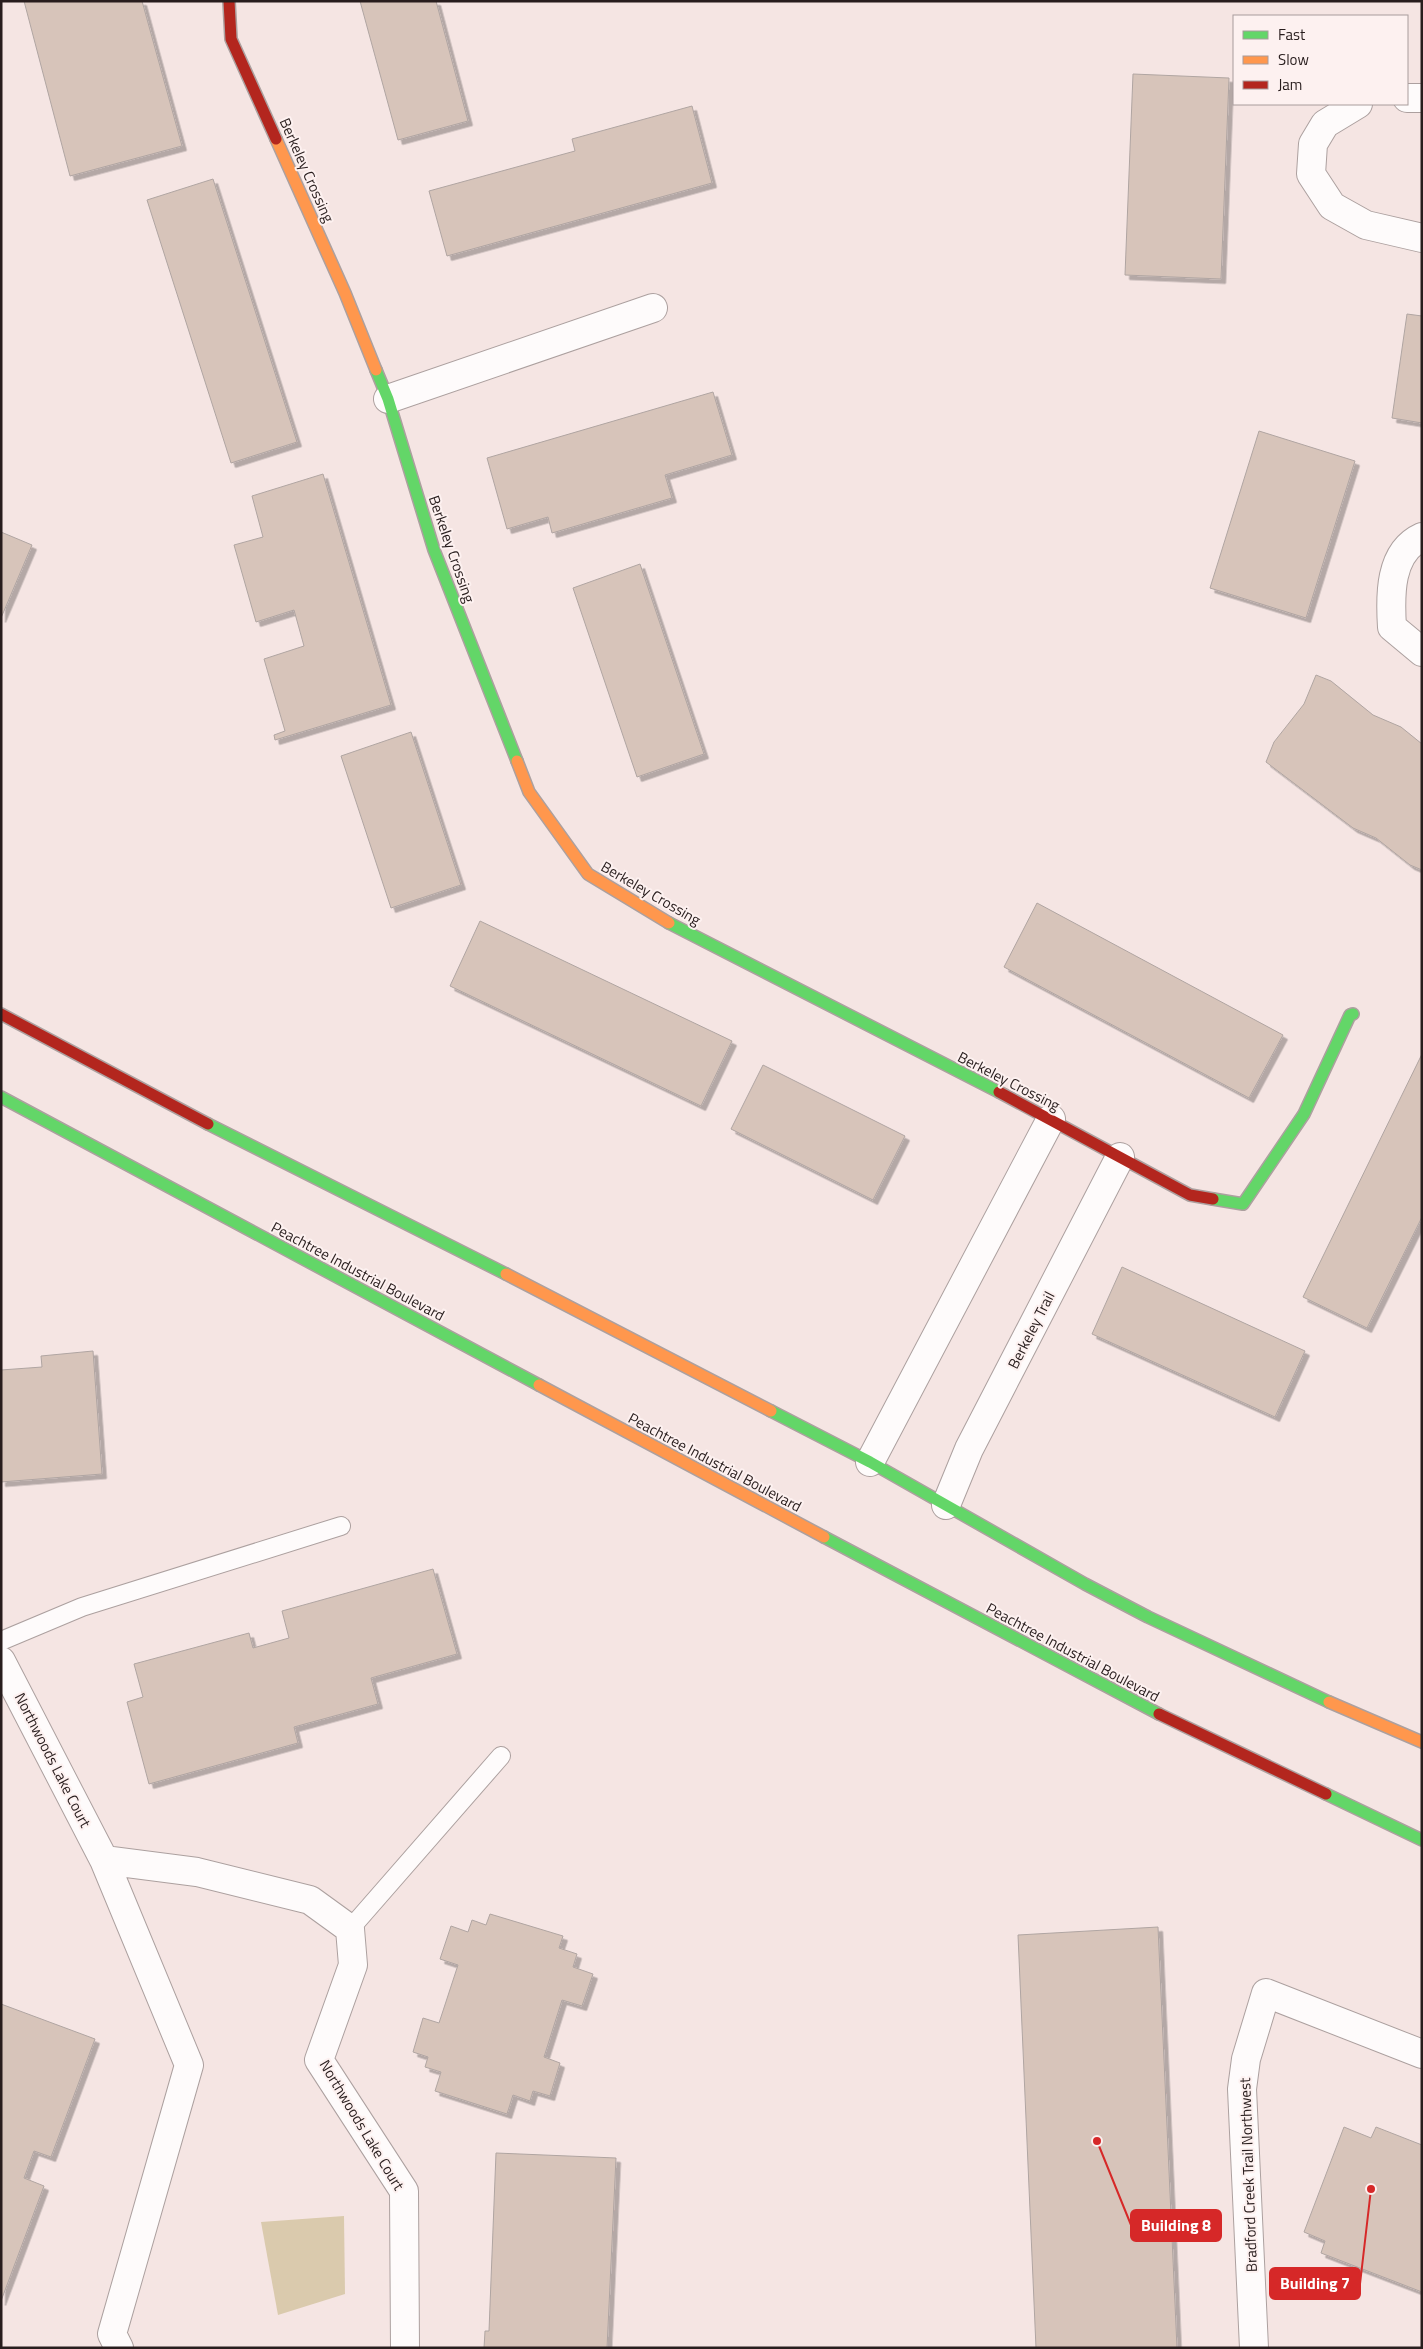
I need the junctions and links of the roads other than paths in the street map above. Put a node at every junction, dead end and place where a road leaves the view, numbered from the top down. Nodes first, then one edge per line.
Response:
1 (229, 1) edge
2 (1408, 98) edge
3 (1422, 98) edge
4 (1356, 105) edge
5 (1422, 238) edge
6 (653, 308) dead end
7 (388, 399) junction
8 (1422, 536) edge
9 (1422, 652) edge
10 (1, 1014) edge
11 (1353, 1014) dead end
12 (1, 1097) edge
13 (1051, 1119) junction
14 (1120, 1157) junction
15 (870, 1462) junction
16 (946, 1505) junction
17 (341, 1526) dead end
18 (1, 1640) edge
19 (1, 1661) edge
20 (1422, 1742) edge
21 (501, 1756) dead end
22 (1422, 1840) edge
23 (104, 1860) junction
24 (350, 1928) junction
25 (1422, 2054) edge
26 (119, 2348) edge
27 (405, 2348) edge
28 (1254, 2348) edge

1 - 7 main road, Berkeley Crossing
2 - 3 street
4 - 5 street
6 - 7 street
7 - 13 main road, Berkeley Crossing
8 - 9 street
10 - 15 main road
11 - 14 main road, Berkeley Crossing
12 - 22 main road, Peachtree Industrial Boulevard
13 - 14 main road, Berkeley Crossing
13 - 15 street
14 - 16 street, Berkeley Trail
15 - 16 main road
16 - 20 main road
17 - 18 lane
19 - 23 street, Northwoods Lake Court
21 - 24 lane
23 - 24 street
23 - 26 street, Northwoods Lake Court
24 - 27 street, Northwoods Lake Court
25 - 28 street, Bradford Creek Trail Northwest

